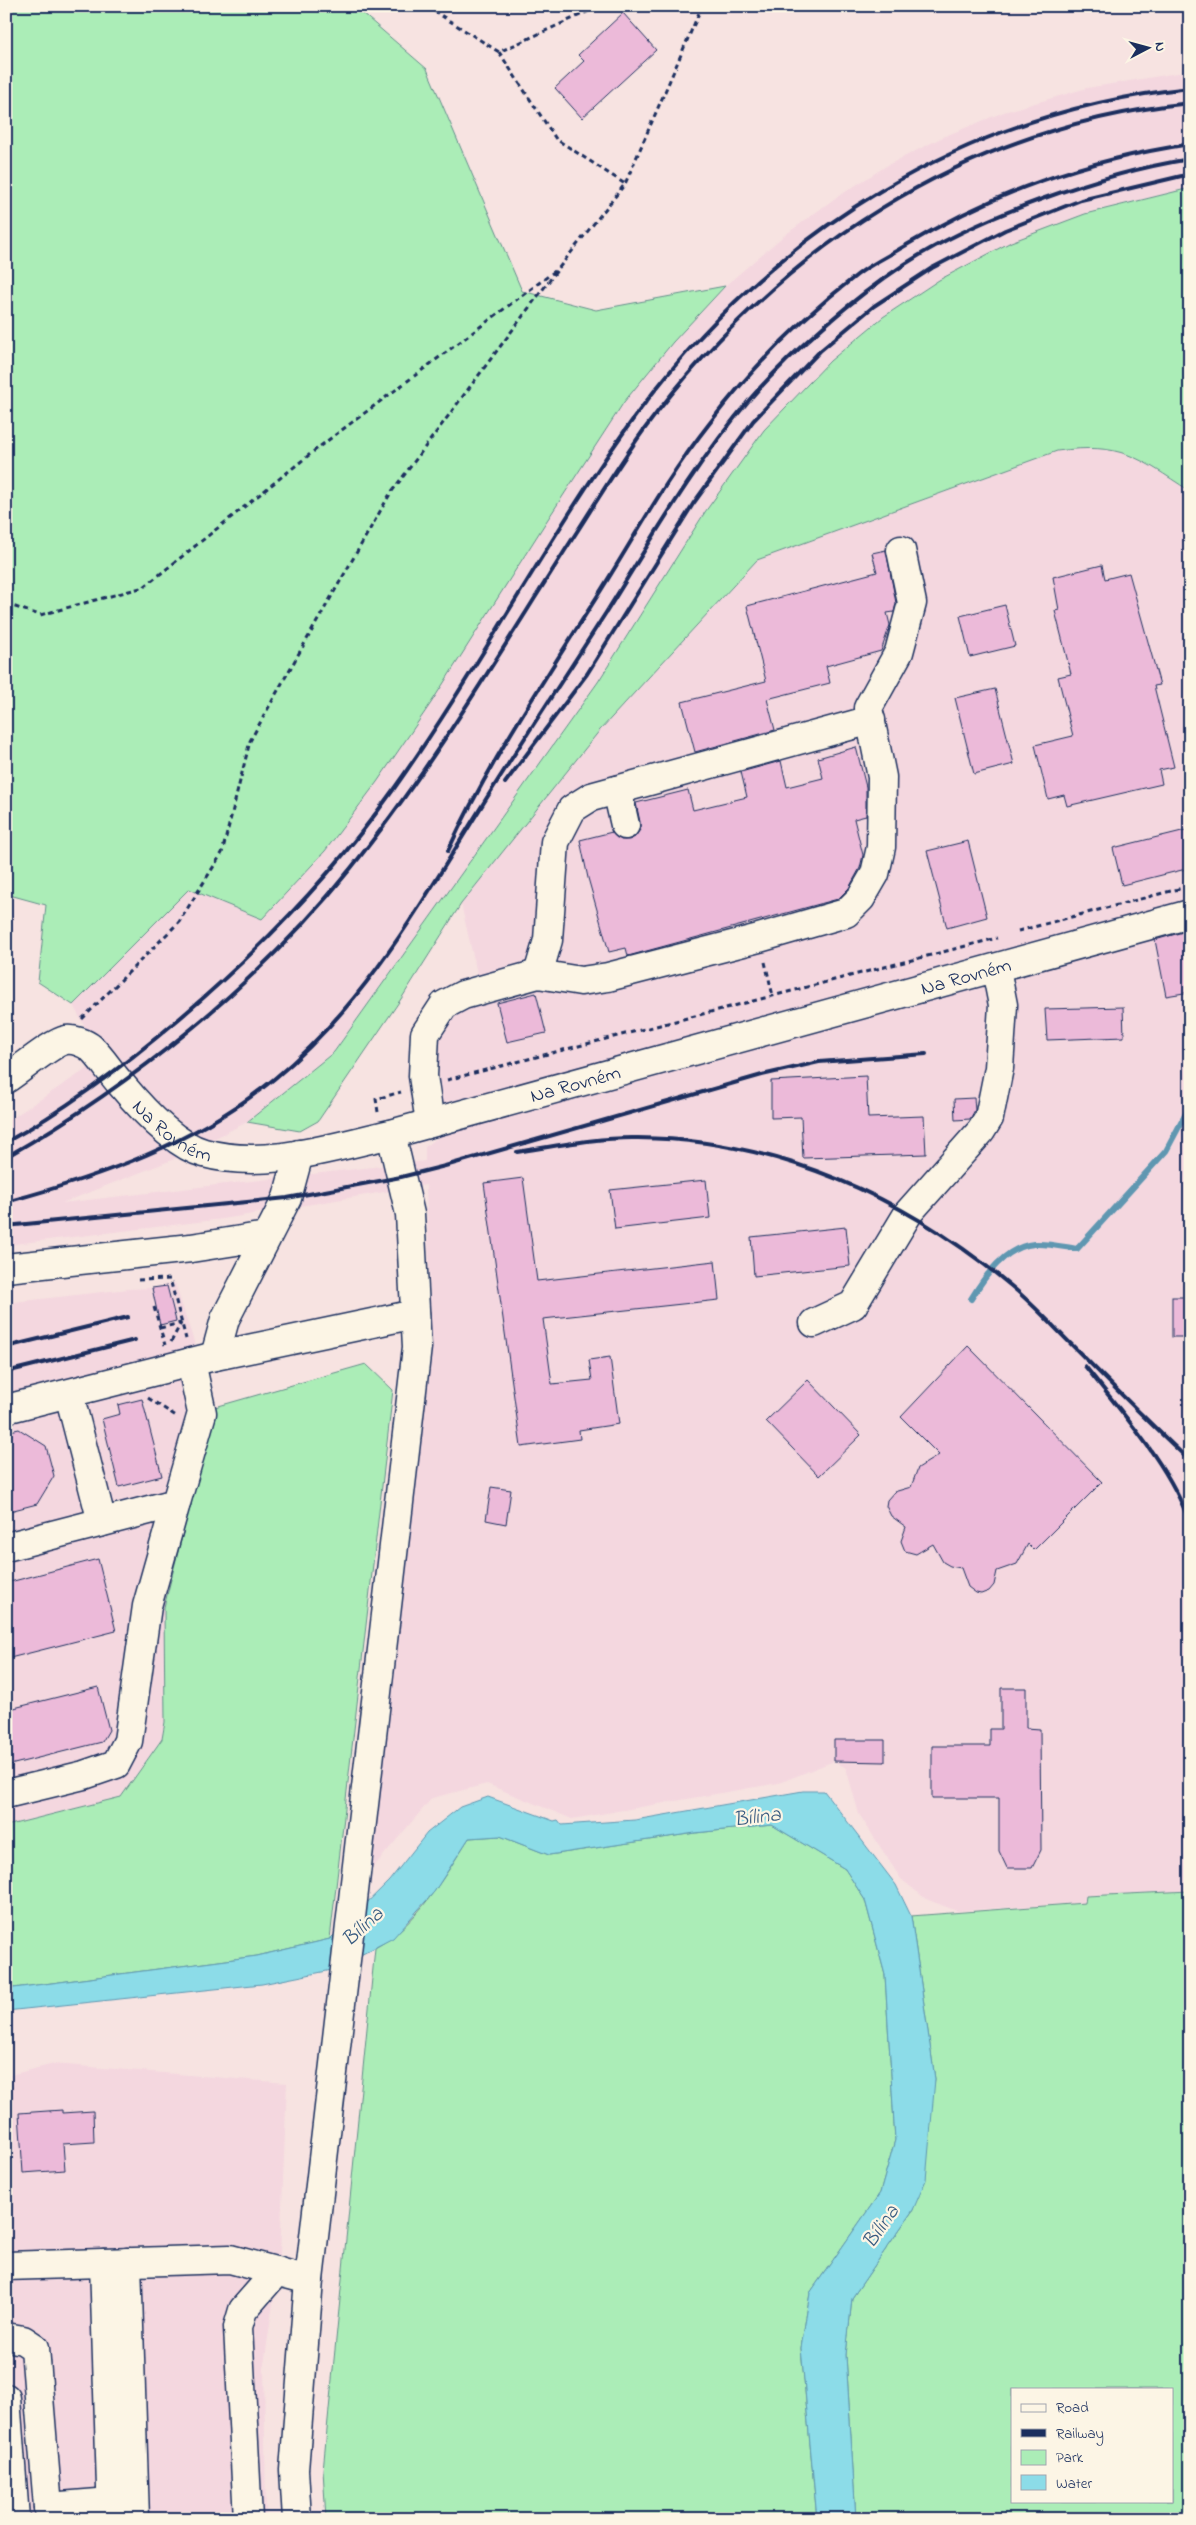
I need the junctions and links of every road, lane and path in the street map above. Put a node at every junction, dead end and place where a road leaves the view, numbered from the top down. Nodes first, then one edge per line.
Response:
1 (426, 6) edge
2 (600, 6) edge
3 (702, 6) edge
4 (499, 52) junction
5 (625, 184) junction
6 (558, 269) junction
7 (901, 550) dead end
8 (6, 604) edge
9 (870, 720) junction
10 (617, 790) junction
11 (625, 825) dead end
12 (1190, 886) edge
13 (1190, 914) edge
14 (1018, 931) dead end
15 (997, 938) dead end
16 (766, 966) dead end
17 (996, 969) junction
18 (538, 974) junction
19 (773, 996) junction
20 (67, 1040) junction
21 (6, 1079) edge
22 (439, 1080) dead end
23 (403, 1091) dead end
24 (430, 1123) junction
25 (385, 1126) junction
26 (299, 1154) junction
27 (267, 1236) junction
28 (6, 1268) edge
29 (138, 1280) dead end
30 (154, 1307) dead end
31 (415, 1314) junction
32 (181, 1323) junction
33 (814, 1323) dead end
34 (160, 1328) junction
35 (198, 1353) junction
36 (69, 1394) junction
37 (144, 1395) dead end
38 (6, 1409) edge
39 (174, 1425) dead end
40 (176, 1503) junction
41 (102, 1522) junction
42 (6, 1547) edge
43 (6, 1794) edge
44 (115, 2262) junction
45 (6, 2266) edge
46 (277, 2271) junction
47 (309, 2280) junction
48 (6, 2338) edge
49 (6, 2398) edge
50 (112, 2510) edge
51 (48, 2513) edge
52 (14, 2519) edge
53 (135, 2519) edge
54 (248, 2519) edge
55 (298, 2519) edge

1 - 4 path
2 - 4 path
3 - 5 path
4 - 5 path
5 - 6 path
6 - 8 path
6 - 20 path
7 - 9 street
9 - 10 street
9 - 18 street
10 - 11 street
10 - 18 street
12 - 14 path
13 - 17 street, Na Rovném
15 - 19 path
16 - 19 path
17 - 24 street, Na Rovném
17 - 33 street
18 - 24 street
19 - 22 path
20 - 21 street
20 - 26 street, Na Rovném
23 - 25 path
24 - 25 street, Na Rovném
25 - 26 street, Na Rovném
25 - 31 street
26 - 27 street
27 - 28 street
27 - 35 street
29 - 32 path
30 - 34 path
31 - 35 street
31 - 47 street
32 - 34 path
32 - 34 path
32 - 35 path
35 - 36 street
35 - 40 street
36 - 38 street
36 - 41 street
37 - 39 path
40 - 41 street
40 - 43 street
41 - 42 street
44 - 45 street
44 - 46 street
44 - 50 street
44 - 53 street
46 - 47 street
46 - 54 street
47 - 55 street
48 - 51 street
49 - 52 street
50 - 51 street

